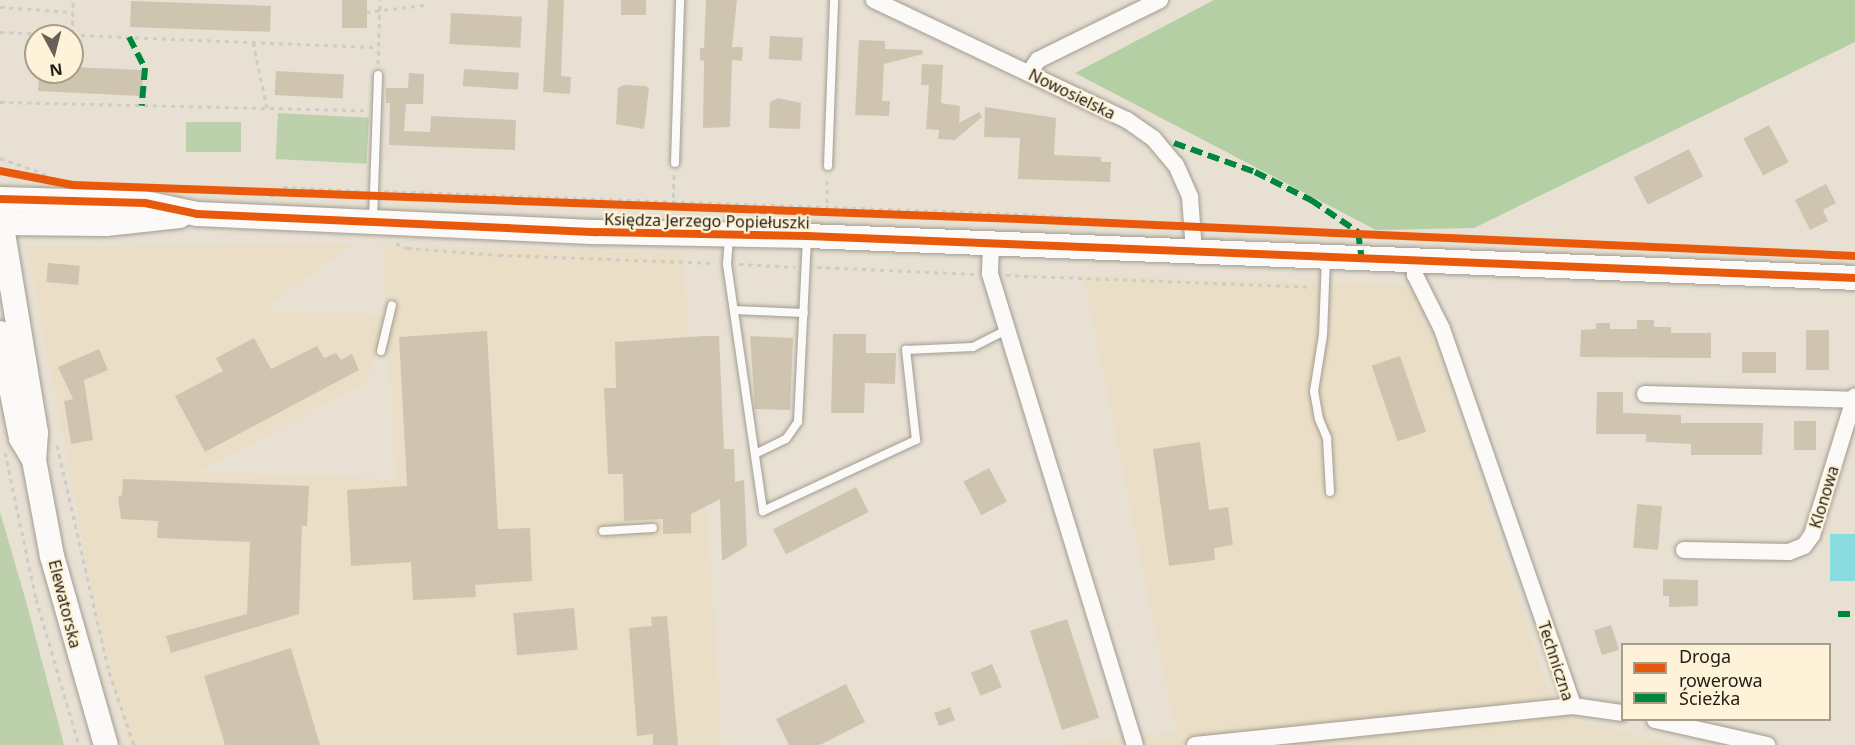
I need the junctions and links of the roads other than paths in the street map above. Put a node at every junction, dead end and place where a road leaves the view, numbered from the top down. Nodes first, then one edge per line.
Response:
1 (680, 0) edge
2 (834, 0) edge
3 (1160, 0) edge
4 (885, 2) edge
5 (1029, 73) junction
6 (378, 75) dead end
7 (675, 163) road end
8 (828, 166) road end
9 (0, 215) edge
10 (373, 220) junction
11 (729, 235) junction
12 (1194, 235) junction
13 (807, 236) junction
14 (991, 244) junction
15 (1326, 257) junction
16 (1415, 261) junction
17 (1855, 278) edge
18 (392, 305) dead end
19 (734, 310) junction
20 (804, 313) junction
21 (1007, 330) junction
22 (0, 333) edge
23 (381, 351) dead end
24 (1645, 393) dead end
25 (1855, 398) edge
26 (755, 454) junction
27 (34, 460) junction
28 (1330, 492) dead end
29 (652, 528) dead end
30 (603, 531) dead end
31 (1684, 550) dead end
32 (1573, 706) junction
33 (1621, 712) edge
34 (1659, 721) edge
35 (106, 745) edge
36 (1135, 745) edge
37 (1195, 745) edge
38 (1767, 745) edge

1 - 7 lane
2 - 8 lane
3 - 5 street
4 - 5 street, Nowosielska
5 - 12 street, Nowosielska
6 - 10 lane
9 - 10 street, Księdza Jerzego Popiełuszki
9 - 27 street, Elewatorska
10 - 11 street, Księdza Jerzego Popiełuszki
11 - 13 street, Księdza Jerzego Popiełuszki
11 - 19 lane
12 - 14 street, Księdza Jerzego Popiełuszki
12 - 15 street, Księdza Jerzego Popiełuszki
13 - 14 street, Księdza Jerzego Popiełuszki
13 - 20 lane
14 - 21 street
15 - 16 street, Księdza Jerzego Popiełuszki
15 - 28 lane
16 - 17 street, Księdza Jerzego Popiełuszki
16 - 32 street, Techniczna
18 - 23 lane
19 - 20 lane
19 - 26 lane
20 - 26 lane
21 - 26 lane
21 - 36 street
22 - 27 street, Elewatorska
24 - 25 street, Klonowa
25 - 31 street, Klonowa
27 - 35 street, Elewatorska
29 - 30 lane
32 - 33 street
32 - 37 street, Techniczna
34 - 38 street

